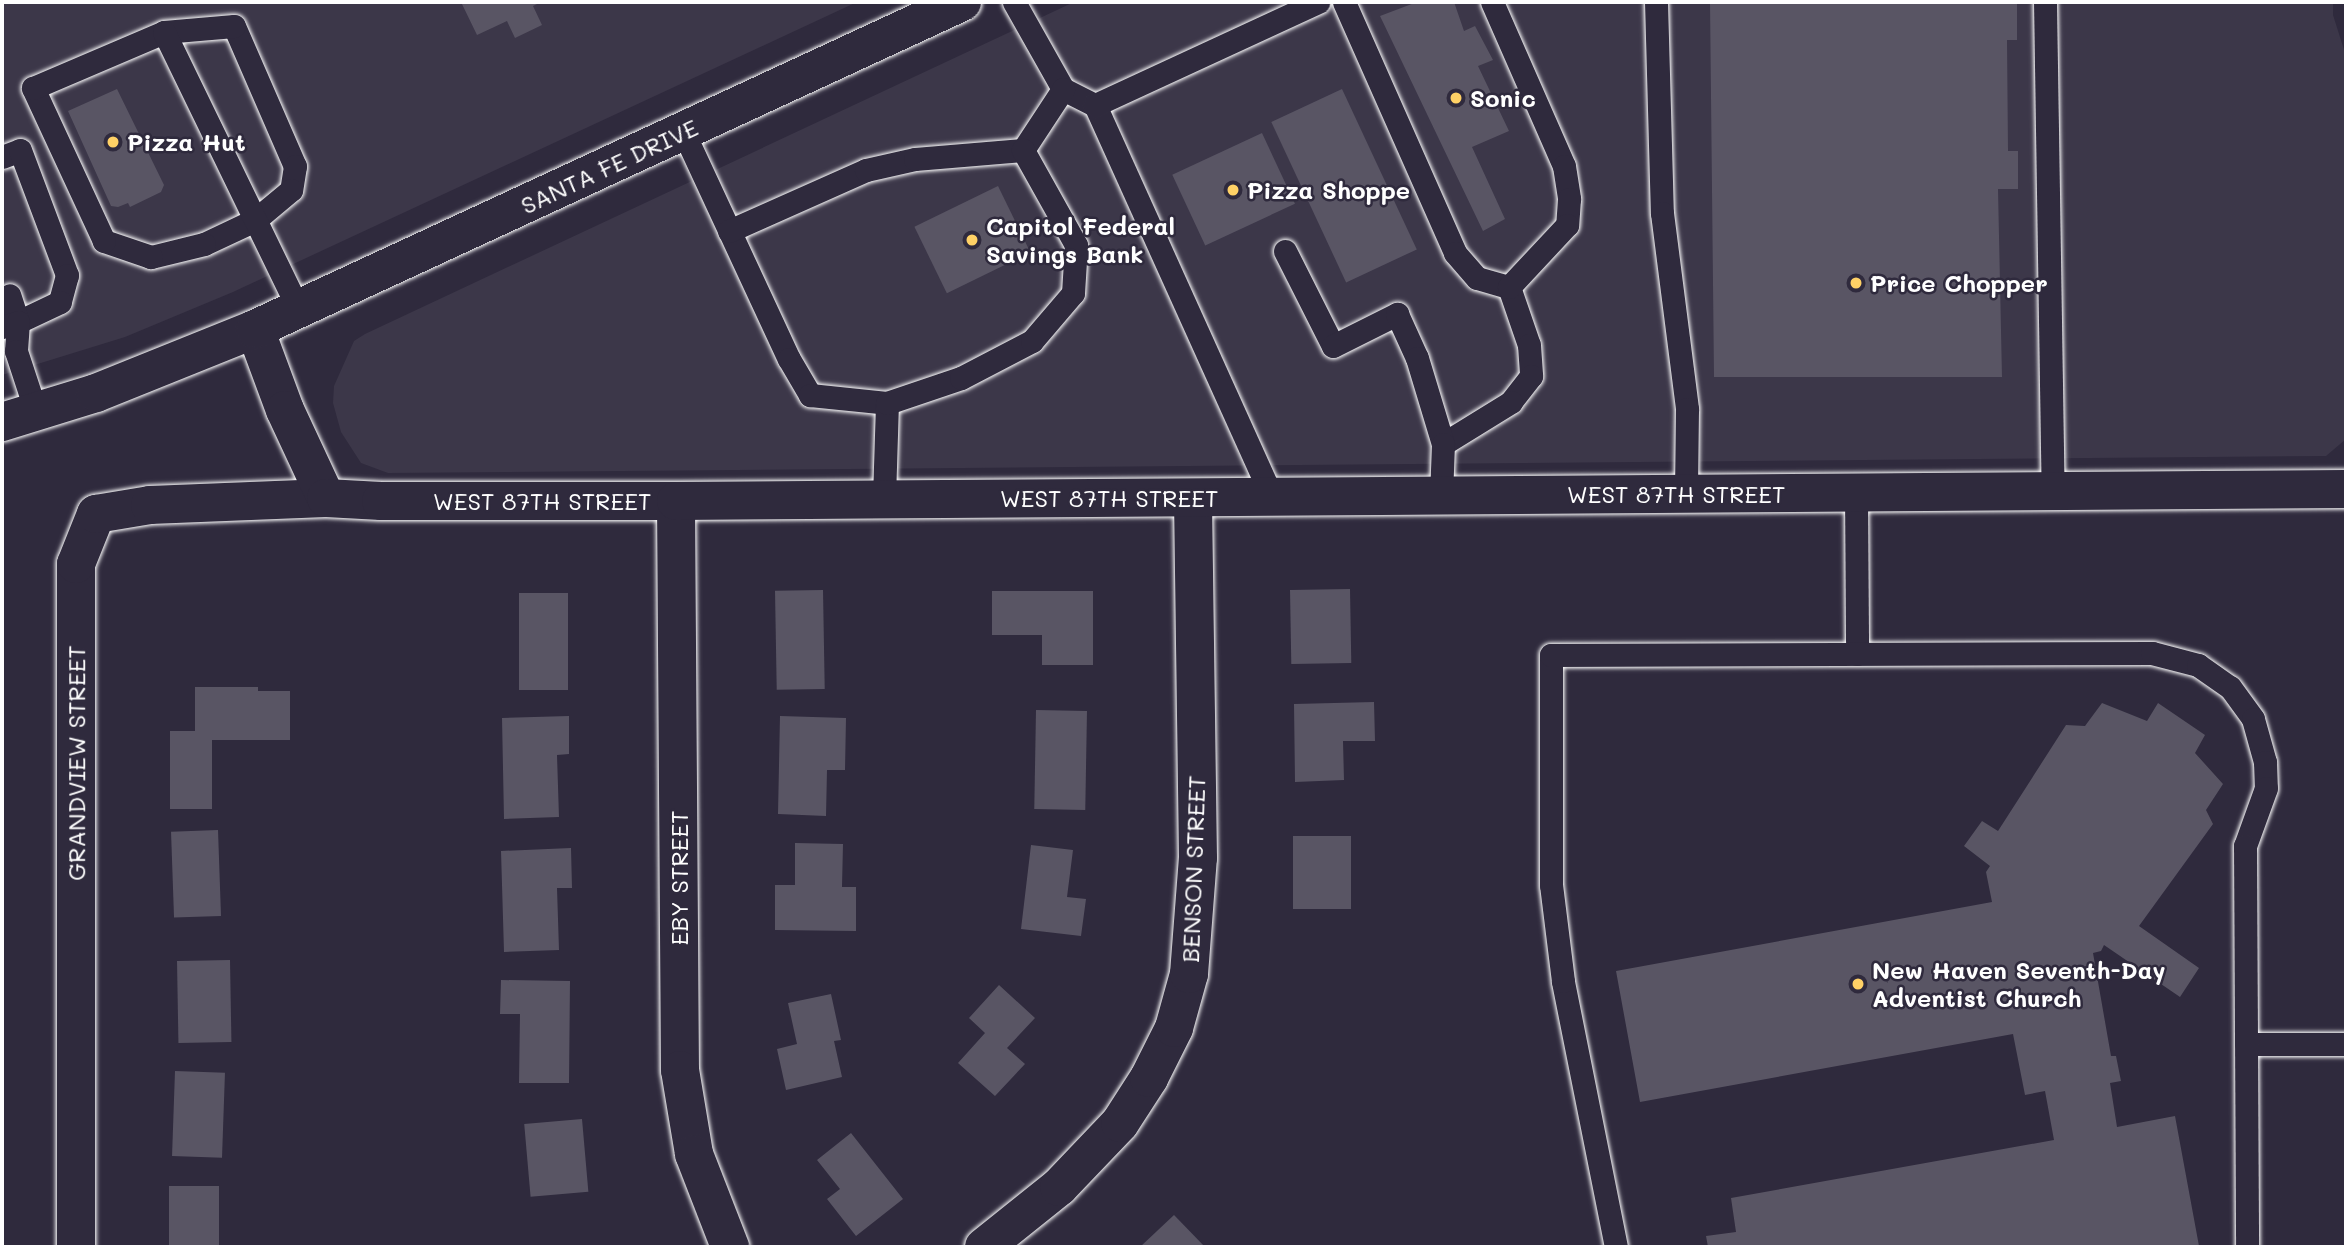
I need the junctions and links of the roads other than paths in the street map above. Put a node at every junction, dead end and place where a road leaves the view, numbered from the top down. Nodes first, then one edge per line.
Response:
1 (962, 2) edge
2 (1014, 2) edge
3 (1318, 2) edge
4 (1344, 2) edge
5 (1492, 2) edge
6 (1656, 2) edge
7 (2045, 2) edge
8 (164, 32) junction
9 (1063, 89) junction
10 (1095, 105) junction
11 (683, 131) junction
12 (1023, 150) junction
13 (2, 157) edge
14 (255, 220) junction
15 (729, 231) junction
16 (1285, 251) dead end
17 (1509, 287) junction
18 (9, 295) dead end
19 (299, 310) junction
20 (10, 324) edge
21 (256, 329) junction
22 (887, 403) junction
23 (19, 417) edge
24 (1443, 444) junction
25 (2346, 489) edge
26 (2053, 491) junction
27 (1856, 493) junction
28 (1686, 494) junction
29 (1441, 496) junction
30 (1272, 497) junction
31 (326, 498) junction
32 (1193, 498) junction
33 (884, 500) junction
34 (676, 501) junction
35 (1857, 653) junction
36 (2246, 1044) junction
37 (2346, 1044) edge
38 (76, 1247) edge
39 (730, 1247) edge
40 (984, 1247) edge
41 (1616, 1247) edge
42 (2247, 1247) edge

1 - 11 street, SANTA FE DRIVE
2 - 9 lane
3 - 10 lane
4 - 17 lane
5 - 17 lane
6 - 28 lane
7 - 26 lane
8 - 14 lane
8 - 14 lane
8 - 14 lane
9 - 10 lane
9 - 12 lane
10 - 30 lane
11 - 15 lane
11 - 19 street, SANTA FE DRIVE
12 - 15 lane
12 - 22 lane
13 - 20 lane
14 - 19 lane
15 - 22 lane
16 - 24 lane
17 - 24 lane
18 - 20 lane
19 - 21 street, SANTA FE DRIVE
20 - 23 lane
21 - 23 street
21 - 31 street
22 - 33 lane
24 - 29 lane
25 - 26 street, WEST 87TH STREET
26 - 27 street, WEST 87TH STREET
27 - 28 street, WEST 87TH STREET
27 - 35 lane
28 - 29 street, WEST 87TH STREET
29 - 30 street, WEST 87TH STREET
30 - 32 street, WEST 87TH STREET
31 - 34 street, WEST 87TH STREET
31 - 38 street, GRANDVIEW STREET
32 - 33 street, WEST 87TH STREET
32 - 40 street, BENSON STREET
33 - 34 street, WEST 87TH STREET
34 - 39 street, EBY STREET
35 - 36 lane
35 - 41 lane
36 - 37 lane
36 - 42 lane

